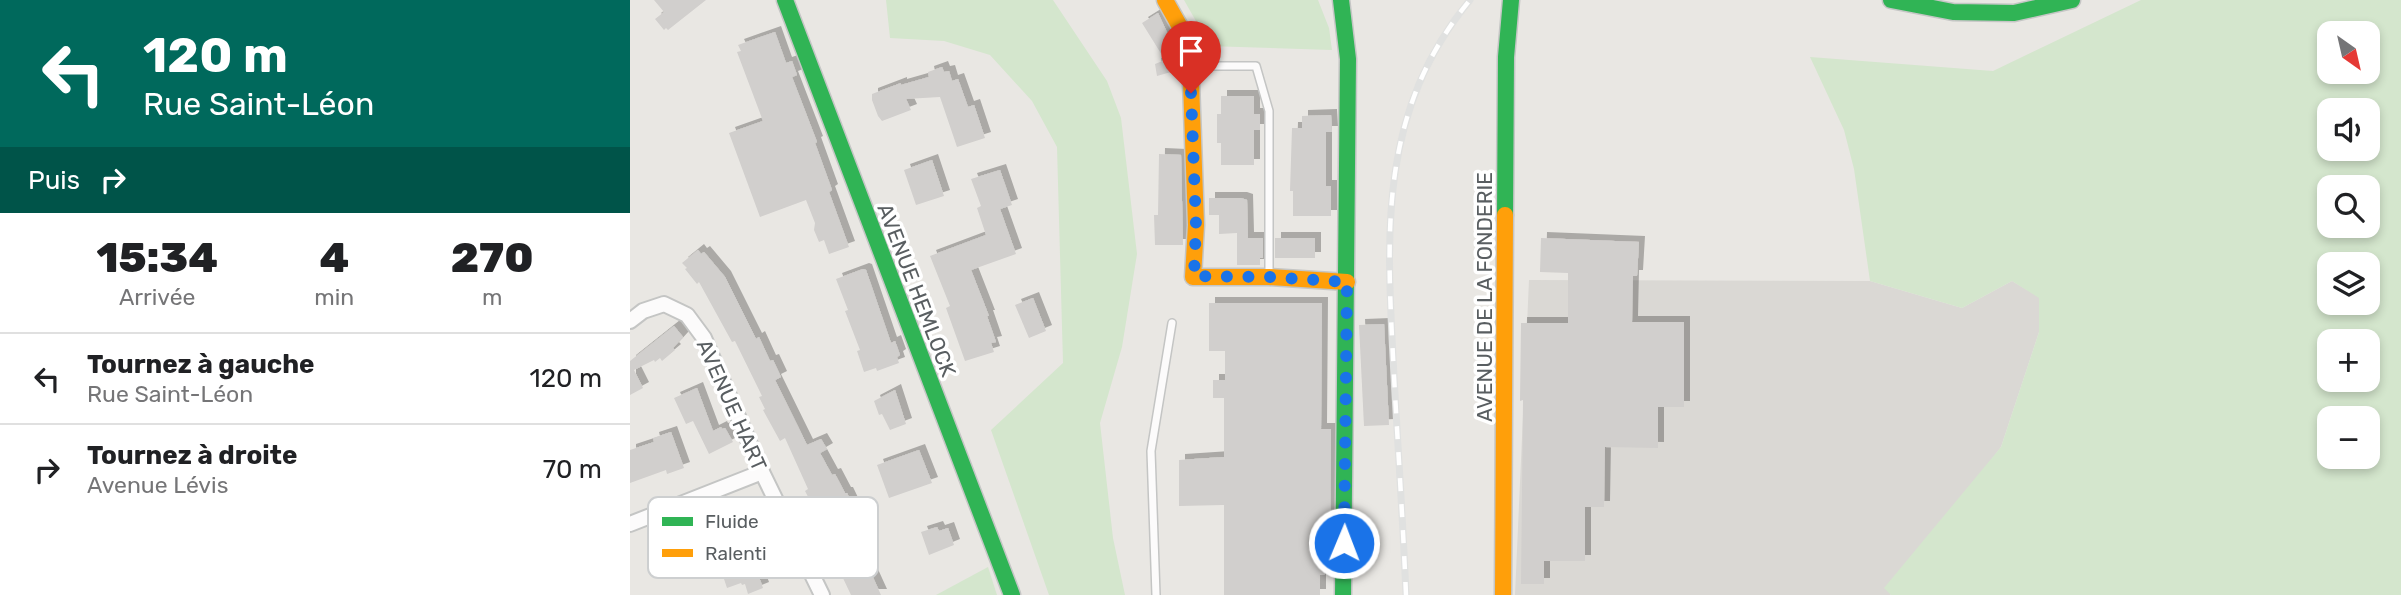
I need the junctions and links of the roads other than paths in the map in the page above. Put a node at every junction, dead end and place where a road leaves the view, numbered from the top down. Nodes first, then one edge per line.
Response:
1 (785, 0) edge
2 (1165, 0) edge
3 (1341, 0) edge
4 (1511, 0) edge
5 (1891, 0) edge
6 (2072, 0) edge
7 (1190, 66) junction
8 (1269, 277) junction
9 (1347, 282) junction
10 (630, 321) edge
11 (1172, 323) dead end
12 (762, 472) junction
13 (699, 497) edge
14 (774, 497) edge
15 (648, 517) edge
16 (630, 524) edge
17 (814, 578) edge
18 (822, 595) edge
19 (1012, 595) edge
20 (1156, 595) edge
21 (1343, 595) edge
22 (1503, 595) edge

1 - 19 street, AVENUE HEMLOCK
2 - 7 street
3 - 9 street
4 - 22 street, AVENUE DE LA FONDERIE
5 - 6 street
7 - 8 lane
7 - 8 street
8 - 9 street
9 - 21 street
10 - 12 street, AVENUE HART
11 - 20 lane
12 - 13 street
12 - 14 street, AVENUE HART
15 - 16 street
17 - 18 street, AVENUE HART

